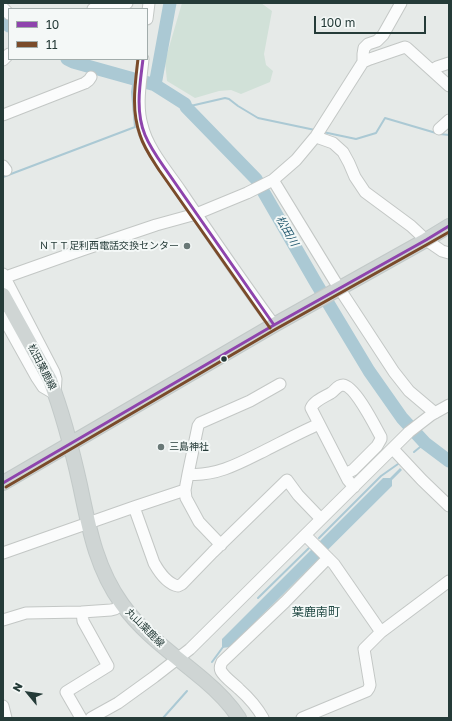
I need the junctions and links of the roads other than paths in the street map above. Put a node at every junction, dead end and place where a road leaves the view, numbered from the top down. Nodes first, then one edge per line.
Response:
1 (127, 3) edge
2 (401, 3) edge
3 (99, 8) edge
4 (143, 60) edge
5 (363, 62) junction
6 (449, 62) edge
7 (432, 70) junction
8 (91, 77) dead end
9 (449, 86) edge
10 (3, 115) edge
11 (449, 120) edge
12 (439, 130) dead end
13 (316, 136) junction
14 (271, 181) junction
15 (196, 214) junction
16 (449, 226) edge
17 (426, 240) junction
18 (449, 253) edge
19 (4, 277) edge
20 (337, 289) junction
21 (3, 295) edge
22 (3, 317) edge
23 (274, 325) junction
24 (280, 384) dead end
25 (55, 394) junction
26 (449, 405) edge
27 (433, 414) junction
28 (319, 424) junction
29 (70, 444) junction
30 (393, 449) junction
31 (188, 474) junction
32 (345, 474) junction
33 (6, 479) edge
34 (354, 487) junction
35 (185, 490) junction
36 (449, 506) edge
37 (134, 507) junction
38 (321, 519) junction
39 (88, 523) junction
40 (305, 535) junction
41 (220, 545) junction
42 (3, 553) edge
43 (326, 556) junction
44 (449, 581) edge
45 (122, 604) junction
46 (82, 612) junction
47 (3, 620) edge
48 (381, 632) junction
49 (178, 659) junction
50 (3, 706) edge
51 (6, 718) edge
52 (82, 718) edge
53 (91, 718) edge
54 (239, 718) edge
55 (264, 718) edge
56 (302, 718) edge

1 - 3 street
2 - 5 street
4 - 15 street
5 - 7 street
5 - 13 street
6 - 7 street
7 - 9 street
8 - 10 street
11 - 12 street
13 - 14 street
13 - 17 street
14 - 15 street
14 - 20 street
15 - 19 street
15 - 23 street
16 - 17 main road
17 - 18 street
17 - 20 main road
19 - 25 street
20 - 23 main road
20 - 27 street
21 - 25 main road, 松田葉鹿線
22 - 25 street
23 - 29 main road
24 - 31 street
25 - 29 main road, 松田葉鹿線
26 - 27 street
27 - 30 street
28 - 31 street
28 - 32 street
28 - 32 street
29 - 33 main road
29 - 39 main road, 丸山葉鹿線
30 - 34 street
30 - 36 street
31 - 35 street
32 - 34 street
34 - 38 street
35 - 37 street
35 - 41 street
37 - 39 street
37 - 41 street
38 - 40 street
38 - 41 street
39 - 42 street
39 - 45 main road, 丸山葉鹿線
40 - 43 street
40 - 49 street
43 - 48 street
43 - 55 street
44 - 48 street
45 - 46 street
45 - 49 main road, 丸山葉鹿線
46 - 47 street
46 - 52 street
48 - 56 street
49 - 53 street
49 - 54 main road, 丸山葉鹿線
50 - 51 street

